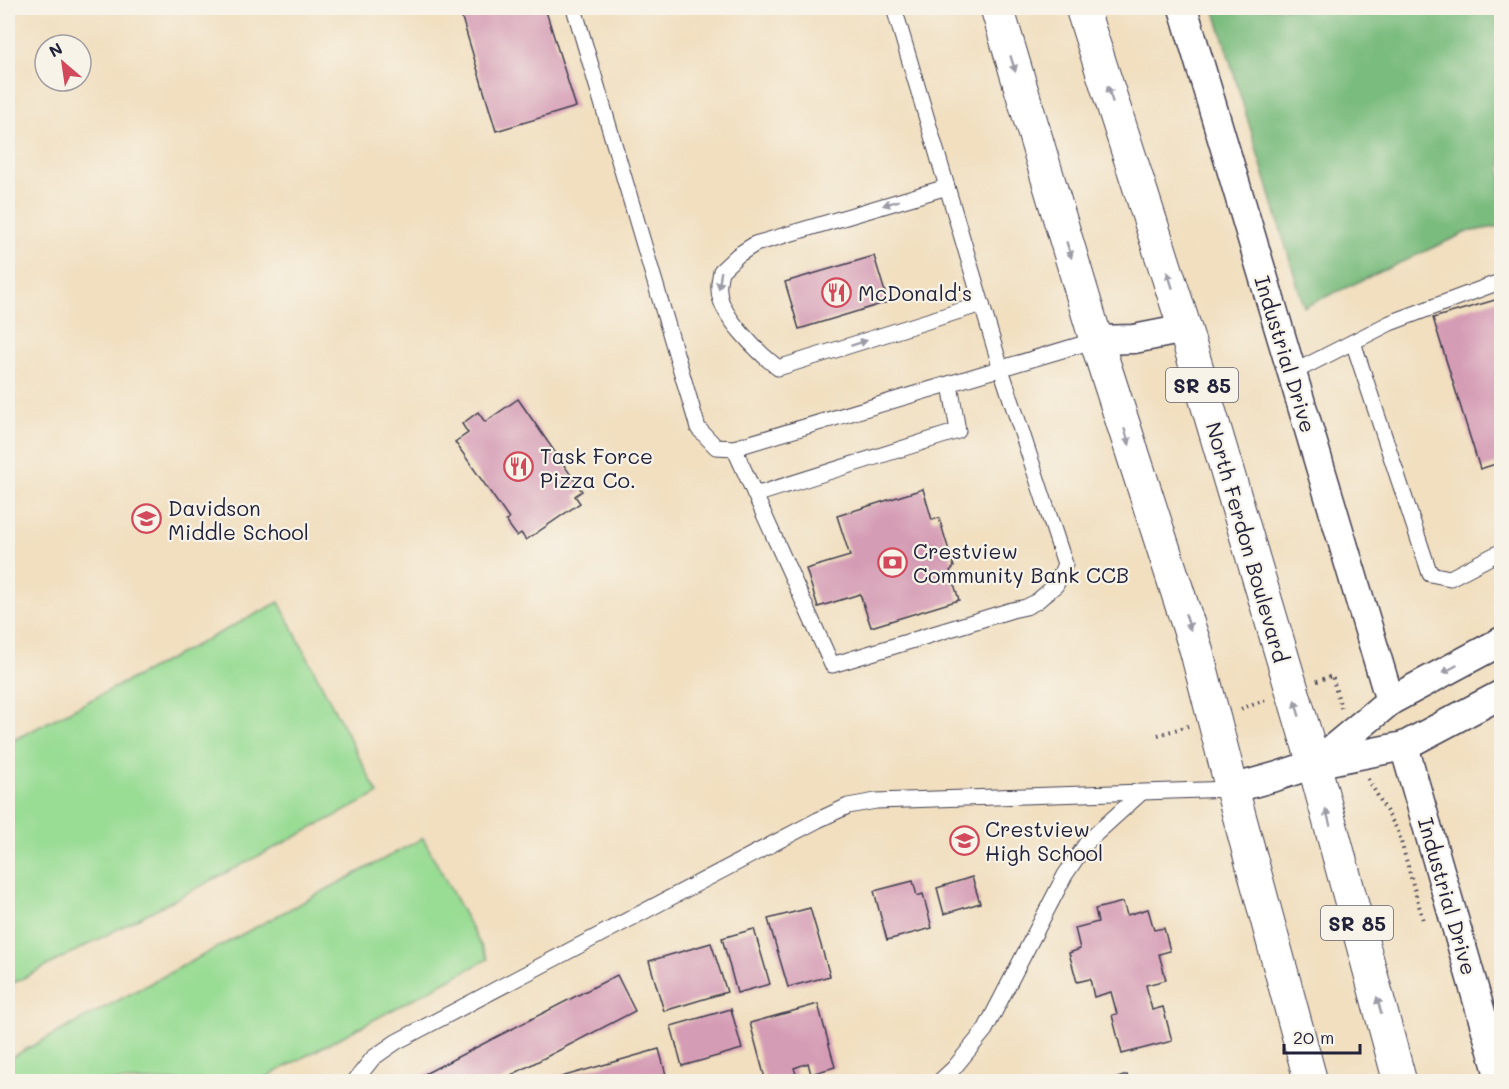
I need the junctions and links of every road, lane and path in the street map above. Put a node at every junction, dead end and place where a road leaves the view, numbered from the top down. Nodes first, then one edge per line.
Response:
1 (574, 8) edge
2 (894, 8) edge
3 (997, 8) edge
4 (1082, 8) edge
5 (1183, 8) edge
6 (947, 187) junction
7 (1502, 281) edge
8 (982, 304) junction
9 (1185, 329) junction
10 (1096, 340) junction
11 (1353, 342) junction
12 (1001, 369) junction
13 (1292, 373) junction
14 (950, 384) junction
15 (734, 448) junction
16 (755, 495) junction
17 (1502, 551) edge
18 (1502, 641) edge
19 (1292, 691) junction
20 (1502, 693) edge
21 (1390, 701) junction
22 (1214, 719) junction
23 (1158, 735) dead end
24 (1352, 746) junction
25 (1404, 746) junction
26 (1314, 764) junction
27 (1232, 789) junction
28 (1141, 793) junction
29 (1424, 921) dead end
30 (354, 1082) edge
31 (939, 1082) edge
32 (1311, 1082) edge
33 (1400, 1082) edge
34 (1501, 1082) edge

1 - 15 lane
2 - 6 lane
3 -> 10 main road
9 -> 4 main road, North Ferdon Boulevard / SR 85
5 - 13 street, Industrial Drive
6 - 8 lane
6 -> 8 lane
7 - 11 lane
8 - 12 lane
9 - 10 street
9 - 19 main road, North Ferdon Boulevard / SR 85
10 - 12 lane
10 -> 22 main road
11 - 13 lane
11 - 17 lane
12 - 14 lane
12 - 16 lane
13 - 21 street, Industrial Drive
14 - 15 lane
14 - 16 lane
15 - 16 lane
18 -> 21 street
19 - 22 path
19 - 24 path
26 -> 19 main road, North Ferdon Boulevard / SR 85
20 - 25 street
21 - 24 street
22 - 23 path
22 - 27 main road
24 - 25 street
24 - 26 street
24 - 29 path
25 - 34 street, Industrial Drive
26 - 27 street
33 -> 26 main road, North Ferdon Boulevard / SR 85
27 - 28 lane
27 - 32 main road
28 - 30 lane
28 - 31 lane

